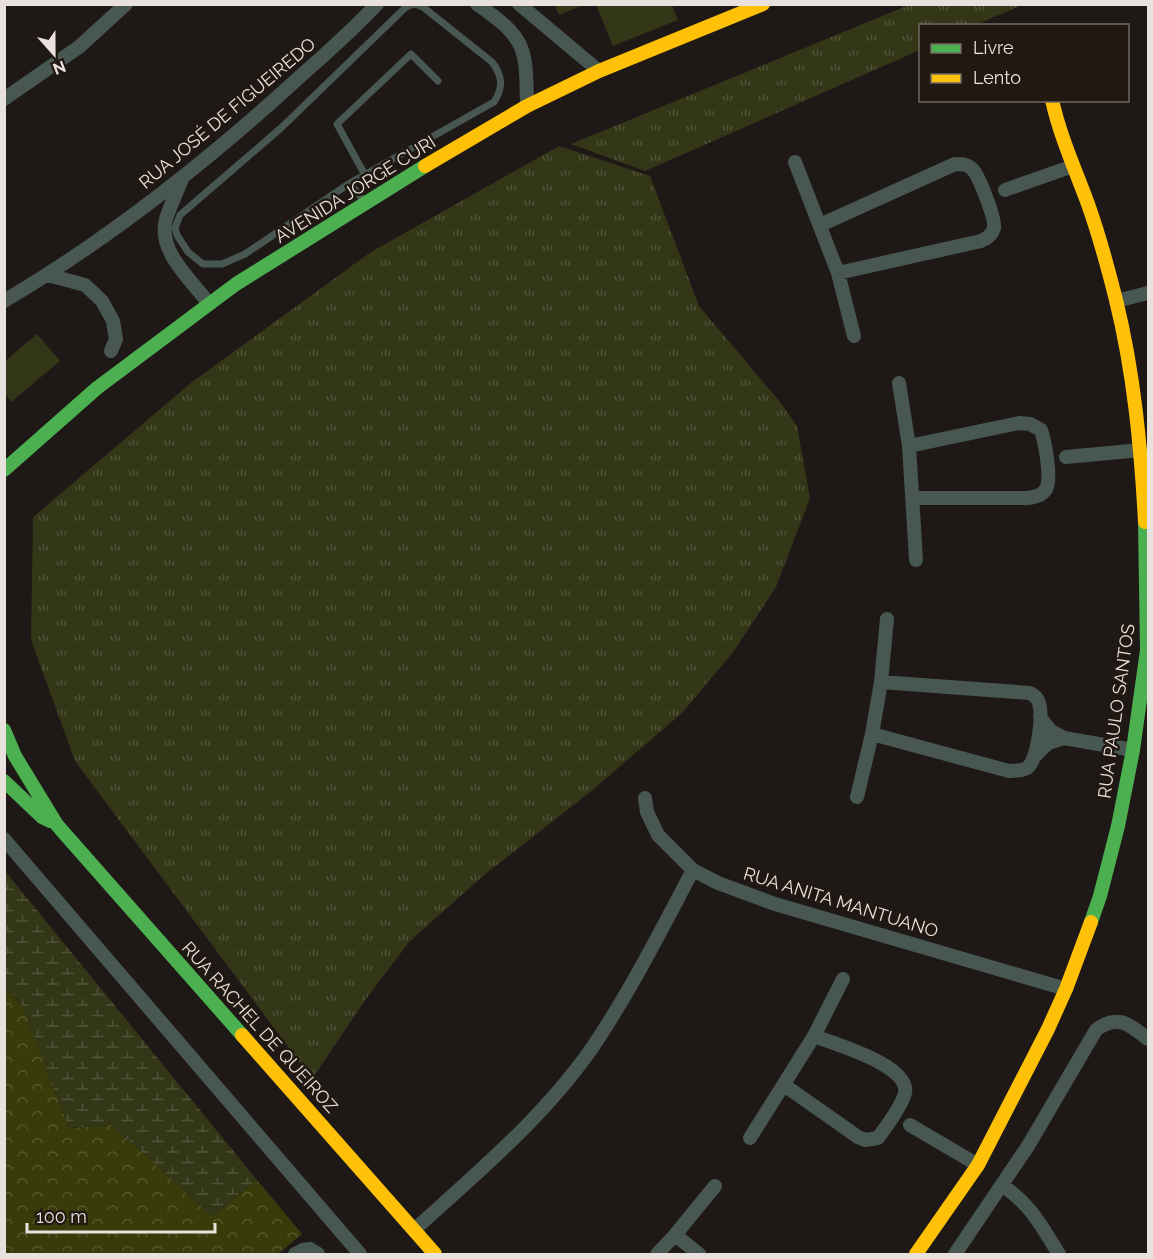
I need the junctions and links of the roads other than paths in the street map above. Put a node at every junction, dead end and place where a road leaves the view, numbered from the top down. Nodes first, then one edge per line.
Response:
1 (126, 4) edge
2 (377, 4) edge
3 (414, 4) edge
4 (477, 4) edge
5 (519, 4) edge
6 (763, 4) edge
7 (599, 71) junction
8 (438, 81) dead end
9 (4, 99) edge
10 (1052, 102) edge
11 (527, 106) junction
12 (795, 162) dead end
13 (1073, 166) junction
14 (364, 176) junction
15 (182, 180) junction
16 (980, 182) junction
17 (350, 183) junction
18 (1005, 190) junction
19 (364, 203) junction
20 (992, 216) junction
21 (820, 225) junction
22 (838, 273) junction
23 (48, 275) junction
24 (1149, 293) edge
25 (4, 301) edge
26 (1116, 301) junction
27 (209, 304) junction
28 (855, 336) dead end
29 (111, 351) dead end
30 (899, 383) dead end
31 (1044, 438) junction
32 (909, 446) junction
33 (1141, 450) junction
34 (1066, 457) junction
35 (4, 470) edge
36 (1048, 477) junction
37 (913, 498) junction
38 (1147, 523) edge
39 (916, 560) dead end
40 (887, 619) dead end
41 (1148, 650) edge
42 (881, 682) junction
43 (1040, 717) junction
44 (4, 730) edge
45 (872, 734) junction
46 (1064, 738) junction
47 (1133, 750) junction
48 (1036, 755) junction
49 (4, 781) edge
50 (857, 797) dead end
51 (645, 798) dead end
52 (57, 825) junction
53 (4, 839) edge
54 (693, 870) junction
55 (843, 979) dead end
56 (1066, 989) junction
57 (814, 1036) junction
58 (1149, 1039) edge
59 (784, 1085) junction
60 (901, 1101) junction
61 (910, 1125) junction
62 (885, 1130) junction
63 (750, 1138) dead end
64 (978, 1165) junction
65 (1002, 1185) junction
66 (715, 1186) dead end
67 (414, 1230) junction
68 (675, 1235) junction
69 (295, 1254) edge
70 (318, 1254) edge
71 (360, 1254) edge
72 (435, 1254) edge
73 (657, 1254) edge
74 (699, 1254) edge
75 (916, 1254) edge
76 (955, 1254) edge
77 (1059, 1254) edge

1 - 9 street
2 - 15 street, RUA JOSÉ DE FIGUEIREDO
3 - 14 lane
3 - 17 lane
4 - 11 street
5 - 7 street
6 - 7 street, AVENIDA JORGE CURI
7 - 11 street, AVENIDA JORGE CURI
8 - 14 lane
10 - 13 street, RUA PAULO SANTOS
11 - 19 street, AVENIDA JORGE CURI
12 - 21 street
13 - 18 street
13 - 26 street, RUA PAULO SANTOS
14 - 17 lane
15 - 23 street, RUA JOSÉ DE FIGUEIREDO
15 - 27 street
16 - 18 street
16 - 20 street
16 - 21 street
17 - 19 lane
18 - 20 street
19 - 27 street, AVENIDA JORGE CURI
20 - 22 street
21 - 22 street
22 - 28 street
23 - 25 street, RUA JOSÉ DE FIGUEIREDO
23 - 29 street
24 - 26 street
26 - 33 street, RUA PAULO SANTOS
27 - 35 street, AVENIDA JORGE CURI
30 - 32 street
31 - 32 street
31 - 34 street
31 - 36 street
32 - 37 street
33 - 34 street
33 - 38 street, RUA PAULO SANTOS
34 - 36 street
36 - 37 street
37 - 39 street
38 - 41 street, RUA PAULO SANTOS
40 - 42 street
41 - 47 street, RUA PAULO SANTOS
42 - 43 street
42 - 45 street
43 - 46 street
43 - 48 street
44 - 52 street, RUA RACHEL DE QUEIROZ
45 - 48 street
45 - 50 street
46 - 47 street
46 - 48 street
47 - 56 street, RUA PAULO SANTOS
49 - 52 street, RUA RACHEL DE QUEIROZ
51 - 54 street, RUA ANITA MANTUANO
52 - 67 street, RUA RACHEL DE QUEIROZ
53 - 71 street
54 - 56 street, RUA ANITA MANTUANO
54 - 67 street
55 - 57 street
56 - 64 street, RUA PAULO SANTOS
57 - 59 street
57 - 60 street
58 - 65 street
59 - 62 street
59 - 63 street
60 - 61 street
60 - 62 street
61 - 62 street
61 - 64 street
64 - 75 street, RUA PAULO SANTOS
65 - 76 street
65 - 77 street
66 - 68 street
67 - 72 street, RUA RACHEL DE QUEIROZ
68 - 73 street
68 - 74 street
69 - 70 street

